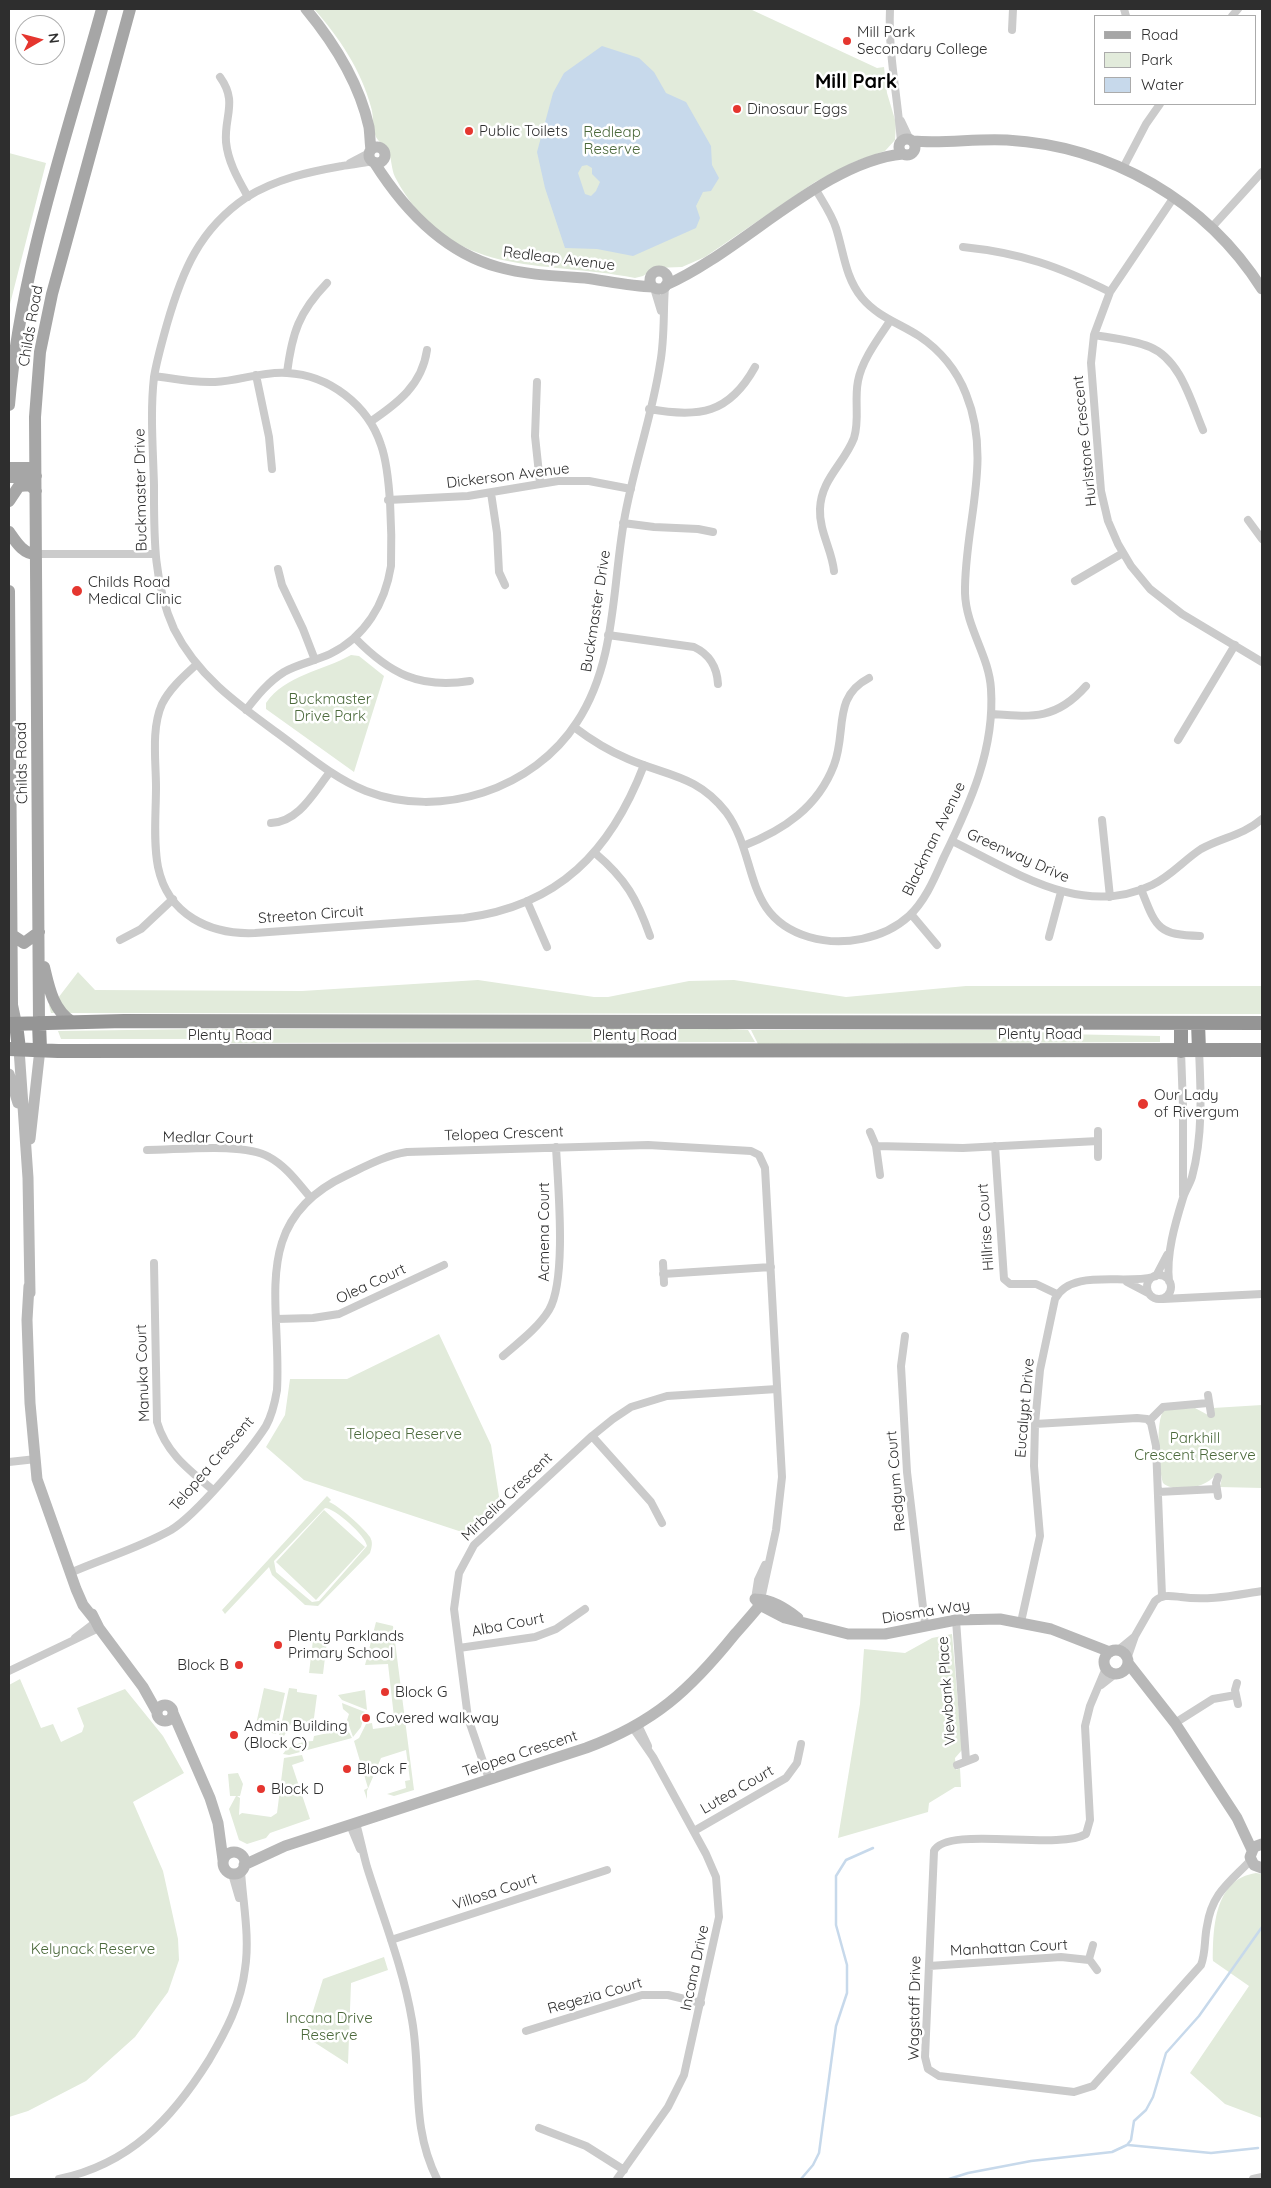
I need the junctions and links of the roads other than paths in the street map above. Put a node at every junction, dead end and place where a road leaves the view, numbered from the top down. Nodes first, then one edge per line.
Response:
1 (102, 9) edge
2 (130, 9) edge
3 (306, 9) edge
4 (890, 9) edge
5 (1013, 9) edge
6 (1012, 30) dead end
7 (220, 78) dead end
8 (1159, 105) edge
9 (907, 145) junction
10 (375, 155) junction
11 (1123, 168) junction
12 (1262, 172) edge
13 (816, 190) junction
14 (248, 197) junction
15 (1174, 197) junction
16 (1212, 227) junction
17 (963, 246) dead end
18 (702, 266) junction
19 (326, 283) dead end
20 (658, 284) junction
21 (1262, 289) edge
22 (1110, 292) junction
23 (890, 322) junction
24 (1094, 335) junction
25 (426, 350) dead end
26 (755, 366) dead end
27 (287, 372) junction
28 (256, 375) junction
29 (155, 376) junction
30 (538, 382) dead end
31 (9, 405) edge
32 (649, 409) junction
33 (370, 422) junction
34 (1203, 430) dead end
35 (9, 468) edge
36 (272, 469) dead end
37 (35, 472) junction
38 (9, 477) edge
39 (540, 483) junction
40 (631, 489) junction
41 (36, 491) junction
42 (491, 493) junction
43 (388, 500) junction
44 (9, 501) edge
45 (1248, 520) dead end
46 (623, 523) junction
47 (9, 532) edge
48 (713, 532) dead end
49 (1262, 539) edge
50 (1123, 553) junction
51 (36, 554) junction
52 (155, 554) junction
53 (278, 569) dead end
54 (834, 571) dead end
55 (1074, 581) dead end
56 (505, 585) dead end
57 (9, 591) edge
58 (608, 635) junction
59 (356, 638) junction
60 (1235, 645) junction
61 (315, 660) junction
62 (1262, 661) edge
63 (197, 664) junction
64 (869, 678) dead end
65 (470, 681) dead end
66 (718, 684) dead end
67 (1086, 686) dead end
68 (246, 710) junction
69 (991, 714) junction
70 (574, 727) junction
71 (1178, 740) dead end
72 (644, 765) junction
73 (330, 772) junction
74 (1262, 819) edge
75 (1102, 820) dead end
76 (271, 823) dead end
77 (952, 841) junction
78 (743, 846) junction
79 (595, 853) junction
80 (1141, 890) junction
81 (1062, 892) junction
82 (1110, 897) junction
83 (173, 899) junction
84 (527, 901) junction
85 (911, 914) junction
86 (39, 932) junction
87 (12, 935) junction
88 (650, 936) dead end
89 (1200, 936) dead end
90 (1049, 937) dead end
91 (120, 940) dead end
92 (937, 945) dead end
93 (39, 947) junction
94 (547, 947) dead end
95 (10, 985) edge
96 (72, 1022) junction
97 (39, 1023) junction
98 (1181, 1023) junction
99 (1198, 1023) junction
100 (1262, 1023) edge
101 (12, 1024) edge
102 (14, 1049) edge
103 (40, 1049) junction
104 (1199, 1050) junction
105 (1262, 1050) edge
106 (1181, 1051) junction
107 (9, 1074) edge
108 (22, 1119) junction
109 (1098, 1131) dead end
110 (870, 1132) dead end
111 (1098, 1141) junction
112 (876, 1146) junction
113 (995, 1146) junction
114 (556, 1147) junction
115 (147, 1150) dead end
116 (1098, 1157) dead end
117 (880, 1175) dead end
118 (28, 1178) junction
119 (310, 1197) junction
120 (1183, 1197) junction
121 (1169, 1252) junction
122 (154, 1263) dead end
123 (663, 1263) dead end
124 (444, 1265) dead end
125 (770, 1266) junction
126 (663, 1274) junction
127 (1154, 1277) junction
128 (1121, 1280) junction
129 (664, 1283) dead end
130 (1170, 1283) junction
131 (1148, 1293) junction
132 (1057, 1294) junction
133 (1262, 1294) edge
134 (1194, 1298) junction
135 (1163, 1299) junction
136 (276, 1319) junction
137 (905, 1336) dead end
138 (503, 1356) dead end
139 (777, 1389) junction
140 (1211, 1414) dead end
141 (1150, 1421) junction
142 (1035, 1424) junction
143 (592, 1436) junction
144 (36, 1458) junction
145 (9, 1461) edge
146 (1218, 1477) dead end
147 (213, 1490) junction
148 (1158, 1492) junction
149 (662, 1524) dead end
150 (72, 1577) junction
151 (1262, 1590) edge
152 (1162, 1596) junction
153 (759, 1601) junction
154 (585, 1608) dead end
155 (956, 1620) junction
156 (1021, 1622) junction
157 (97, 1623) junction
158 (924, 1624) junction
159 (1135, 1636) junction
160 (459, 1648) junction
161 (1116, 1662) junction
162 (9, 1671) edge
163 (1237, 1683) dead end
164 (1236, 1694) junction
165 (1238, 1704) dead end
166 (1175, 1723) junction
167 (636, 1726) junction
168 (801, 1744) dead end
169 (975, 1758) dead end
170 (966, 1760) junction
171 (957, 1765) dead end
172 (489, 1779) junction
173 (218, 1823) junction
174 (353, 1824) junction
175 (694, 1831) junction
176 (1258, 1856) edge
177 (238, 1863) junction
178 (607, 1870) dead end
179 (391, 1940) junction
180 (1093, 1945) dead end
181 (1090, 1960) junction
182 (929, 1966) junction
183 (1097, 1970) dead end
184 (701, 2003) junction
185 (526, 2031) dead end
186 (539, 2128) dead end
187 (624, 2170) junction
188 (1262, 2177) edge
189 (60, 2179) edge
190 (437, 2179) edge
191 (617, 2179) edge
192 (1253, 2179) edge

1 - 31 main road, Childs Road
2 - 37 main road, Childs Road
3 - 10 street
4 - 9 street
5 - 6 street
7 - 14 street
8 - 11 street
9 - 11 street
9 - 13 street
10 - 14 street, Buckmaster Drive
10 - 20 street, Redleap Avenue
11 - 15 street
12 - 16 street
13 - 18 street
13 - 23 street, Blackman Avenue
14 - 29 street, Buckmaster Drive
15 - 16 street
15 - 22 street, Hurlstone Crescent
16 - 21 street
17 - 22 street
18 - 20 street
18 - 20 street
19 - 27 street
20 - 32 street, Buckmaster Drive
22 - 24 street, Hurlstone Crescent
23 - 54 street
23 - 69 street, Blackman Avenue
24 - 34 street
24 - 50 street, Hurlstone Crescent
25 - 33 street
26 - 32 street
27 - 28 street
27 - 33 street
28 - 29 street
28 - 36 street
29 - 52 street, Buckmaster Drive
30 - 39 street
32 - 40 street, Buckmaster Drive
33 - 43 street
35 - 37 main road
37 - 38 main road
37 - 41 main road, Childs Road
39 - 40 street, Dickerson Avenue
39 - 42 street, Dickerson Avenue
40 - 46 street, Buckmaster Drive
41 - 44 main road
41 - 51 main road, Childs Road
42 - 43 street, Dickerson Avenue
42 - 56 street
43 - 59 street
45 - 49 street
46 - 48 street
46 - 58 street, Buckmaster Drive
47 - 51 main road
50 - 55 street
50 - 60 street, Hurlstone Crescent
51 - 52 street
51 - 86 main road, Childs Road
52 - 63 street, Buckmaster Drive
53 - 61 street
57 - 87 main road, Childs Road
58 - 66 street
58 - 70 street, Buckmaster Drive
59 - 61 street
59 - 65 street
60 - 62 street, Hurlstone Crescent
60 - 71 street
61 - 68 street
63 - 68 street, Buckmaster Drive
63 - 83 street, Streeton Circuit
64 - 78 street
67 - 69 street
68 - 73 street, Buckmaster Drive
69 - 77 street, Blackman Avenue
70 - 72 street, Blackman Avenue
70 - 73 street, Buckmaster Drive
72 - 78 street, Blackman Avenue
72 - 79 street, Streeton Circuit
73 - 76 street
74 - 80 street, Greenway Drive
75 - 82 street
77 - 81 street, Greenway Drive
77 - 85 street, Blackman Avenue
78 - 85 street, Blackman Avenue
79 - 84 street, Streeton Circuit
79 - 88 street
80 - 82 street, Greenway Drive
80 - 89 street
81 - 82 street, Greenway Drive
81 - 90 street
83 - 84 street, Streeton Circuit
83 - 91 street
84 - 94 street
85 - 92 street
86 - 87 main road
86 - 93 main road, Childs Road
87 - 95 main road, Childs Road
93 - 96 main road
93 - 97 main road, Childs Road
95 - 101 main road, Childs Road
96 - 97 highway, Plenty Road
96 - 98 highway, Plenty Road
97 - 101 highway, Plenty Road
97 - 103 highway, Childs Road
98 - 99 highway, Plenty Road
98 - 106 highway
99 - 100 highway, Plenty Road
99 - 104 highway
101 - 102 highway, Childs Road
102 - 103 highway, Plenty Road
102 - 108 street
103 - 106 highway, Plenty Road
103 - 118 street
104 - 105 highway, Plenty Road
104 - 106 highway, Plenty Road
104 - 120 street
106 - 120 street
107 - 108 street
108 - 118 street
109 - 111 street
110 - 112 street
111 - 113 street
111 - 116 street
112 - 113 street
112 - 117 street
113 - 132 street, Hillrise Court
114 - 119 street, Telopea Crescent
114 - 125 street, Telopea Crescent
114 - 138 street, Acmena Court
115 - 119 street, Medlar Court
118 - 144 street
119 - 136 street, Telopea Crescent
120 - 121 street
121 - 127 street
121 - 130 street
122 - 147 street, Manuka Court
123 - 126 street
124 - 136 street, Olea Court
125 - 126 street
125 - 139 street, Telopea Crescent
126 - 129 street
127 - 128 street
127 - 130 street
127 - 131 street
128 - 131 street
128 - 132 street
130 - 134 street
130 - 135 street
131 - 135 street
132 - 142 street, Eucalypt Drive
133 - 134 street
134 - 135 street
136 - 147 street, Telopea Crescent
137 - 158 street, Redgum Court
139 - 143 street, Mirbelia Crescent
139 - 153 street, Telopea Crescent
140 - 141 street
141 - 142 street
141 - 148 street
142 - 156 street, Eucalypt Drive
143 - 149 street
143 - 160 street, Mirbelia Crescent
144 - 145 street
144 - 150 street
146 - 148 street
147 - 150 street, Telopea Crescent
148 - 152 street
150 - 157 street
151 - 152 street
152 - 159 street
153 - 158 street, Diosma Way
153 - 167 street, Telopea Crescent
154 - 160 street, Alba Court
155 - 156 street, Diosma Way
155 - 158 street, Diosma Way
155 - 170 street, Viewbank Place
156 - 161 street, Diosma Way
157 - 162 street
157 - 173 street
159 - 161 street, Wagstaff Drive
159 - 161 street
160 - 172 street, Mirbelia Crescent
161 - 166 street
161 - 182 street, Wagstaff Drive
163 - 164 street
164 - 165 street
164 - 166 street
166 - 176 street
167 - 172 street, Telopea Crescent
167 - 175 street, Incana Drive
168 - 175 street, Lutea Court
169 - 170 street, Viewbank Place
170 - 171 street, Viewbank Place
172 - 174 street, Telopea Crescent
173 - 177 street
173 - 177 street, Telopea Crescent
174 - 177 street, Telopea Crescent
174 - 179 street
175 - 184 street, Incana Drive
176 - 182 street, Wagstaff Drive
177 - 189 street
178 - 179 street, Villosa Court
179 - 190 street
180 - 181 street, Manhattan Court
181 - 182 street, Manhattan Court
181 - 183 street, Manhattan Court
184 - 185 street, Regezia Court
184 - 187 street, Incana Drive
186 - 187 street
187 - 191 street, Incana Drive
188 - 192 street

